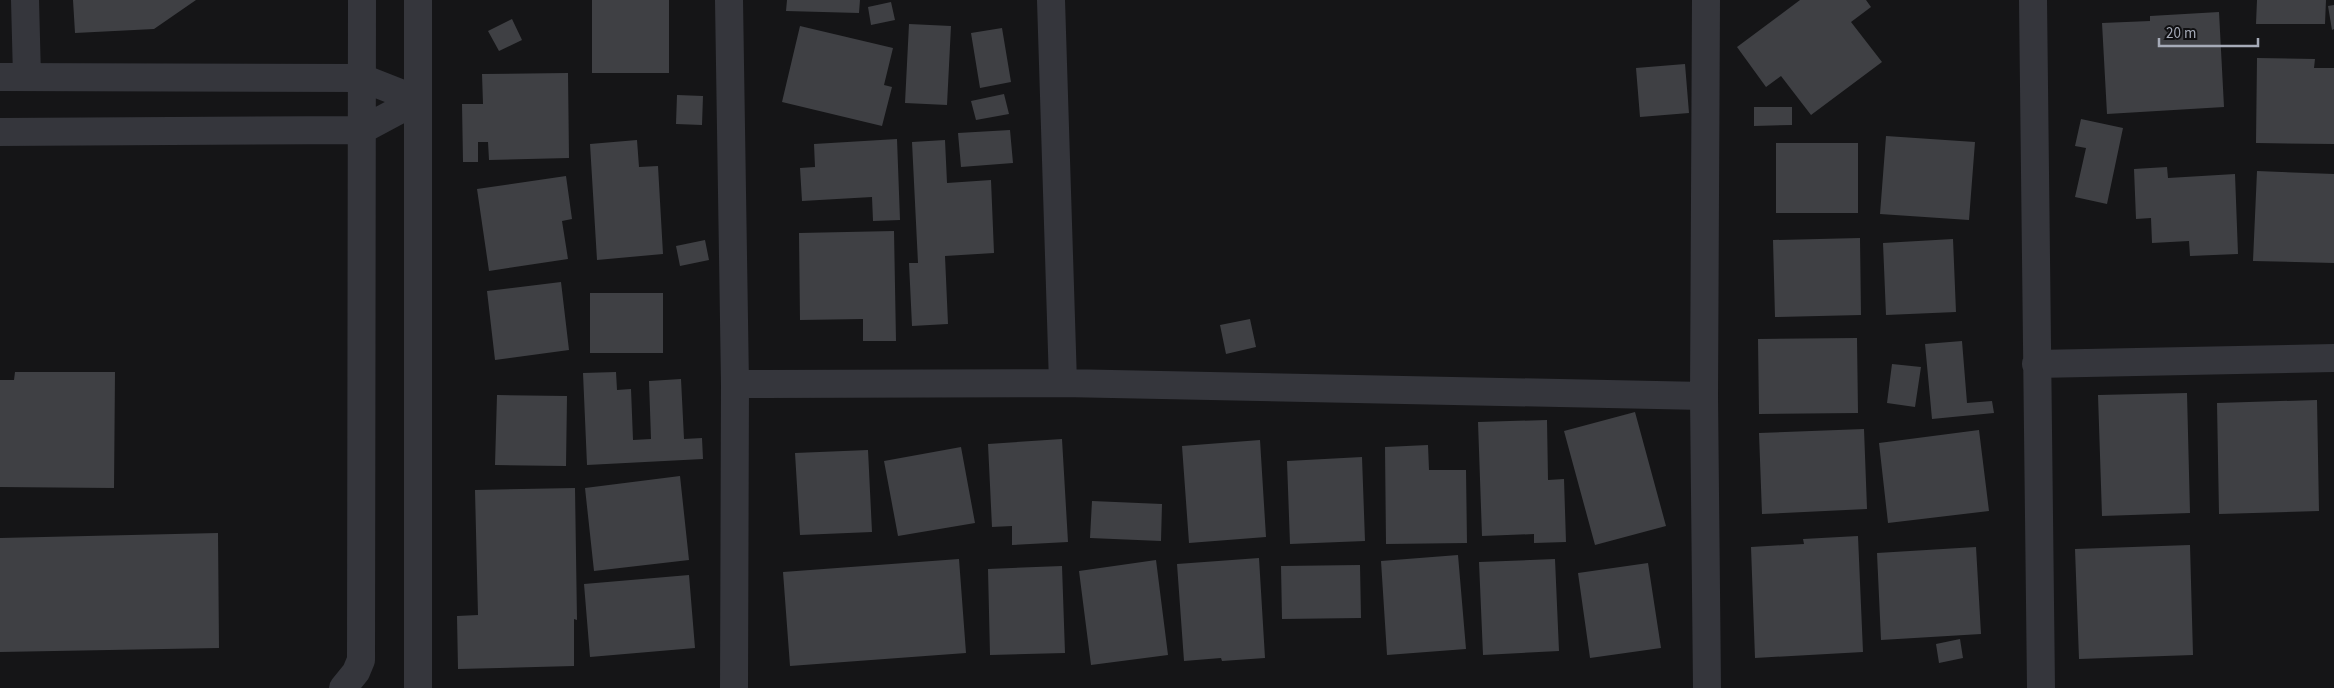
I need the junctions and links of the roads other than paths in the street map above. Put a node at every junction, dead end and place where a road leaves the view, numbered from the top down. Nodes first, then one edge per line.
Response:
1 (25, 0) edge
2 (362, 0) edge
3 (418, 0) edge
4 (729, 0) edge
5 (1051, 0) edge
6 (1706, 0) edge
7 (2033, 0) edge
8 (0, 77) edge
9 (27, 77) junction
10 (362, 78) junction
11 (418, 100) junction
12 (362, 130) junction
13 (0, 132) edge
14 (2334, 358) edge
15 (2036, 364) junction
16 (1063, 383) junction
17 (735, 384) junction
18 (1704, 396) junction
19 (344, 688) edge
20 (418, 688) edge
21 (734, 688) edge
22 (1707, 688) edge
23 (2042, 688) edge

1 - 9 street
2 - 10 street
3 - 11 street
4 - 17 street
5 - 16 street
6 - 18 street
7 - 15 street
8 - 9 street
9 - 10 street
10 - 11 street
10 - 12 street
11 - 12 street
11 - 20 street
12 - 13 street
12 - 19 street
14 - 15 street
15 - 23 street
16 - 17 street
16 - 18 street
17 - 21 street
18 - 22 street

